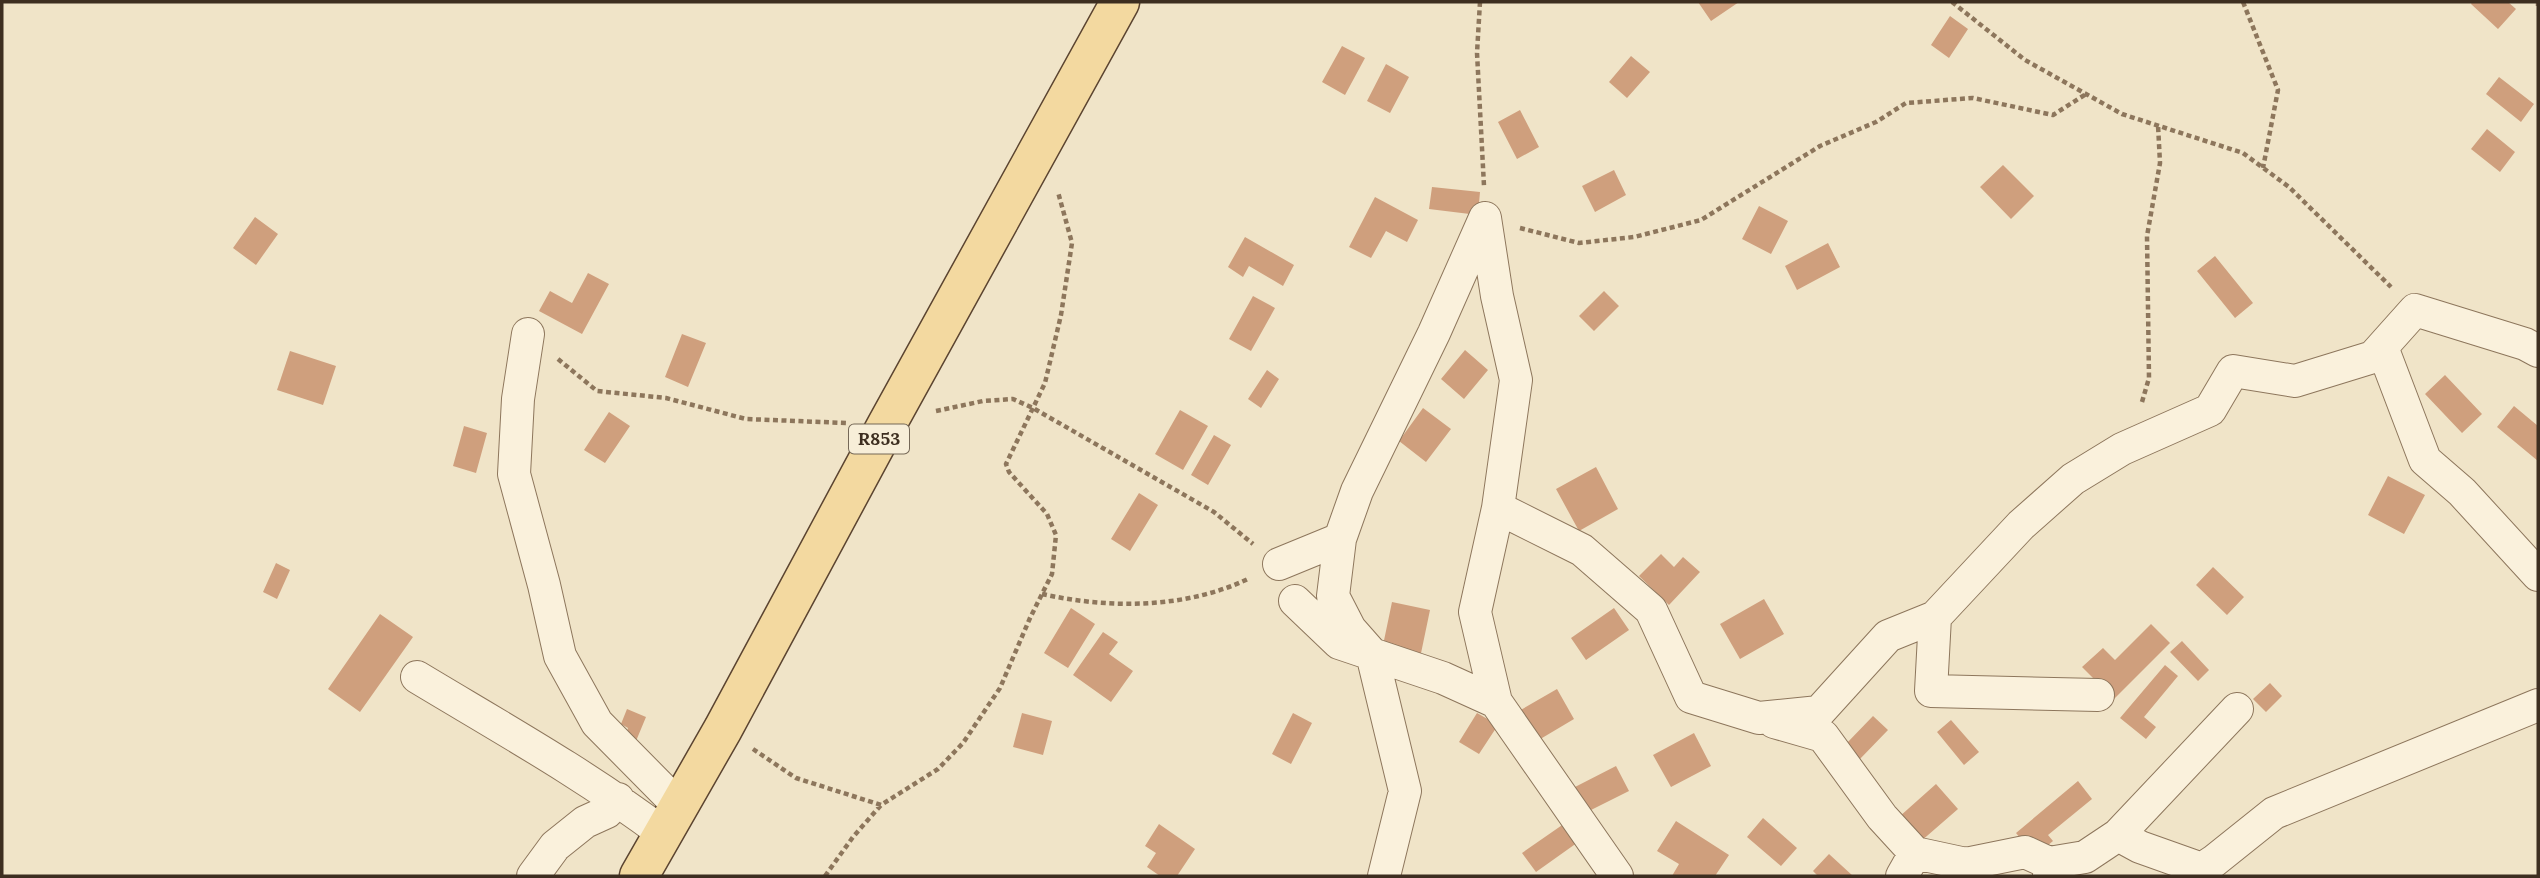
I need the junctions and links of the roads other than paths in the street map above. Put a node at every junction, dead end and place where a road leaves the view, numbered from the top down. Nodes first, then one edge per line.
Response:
1 (1120, 2) edge
2 (528, 334) dead end
3 (2382, 347) junction
4 (2538, 351) edge
5 (1498, 508) junction
6 (1340, 539) junction
7 (1279, 564) road end
8 (2538, 576) edge
9 (1295, 601) dead end
10 (1935, 617) junction
11 (1372, 654) junction
12 (417, 677) dead end
13 (2098, 695) dead end
14 (1496, 702) junction
15 (2538, 705) edge
16 (2236, 709) dead end
17 (1759, 718) junction
18 (618, 799) junction
19 (671, 820) junction
20 (2118, 835) junction
21 (1909, 865) edge
22 (2049, 870) edge
23 (2197, 873) edge
24 (533, 876) edge
25 (639, 876) edge
26 (1384, 876) edge
27 (1617, 876) edge

1 - 19 main road, R853
2 - 19 street
3 - 4 street
3 - 8 street
3 - 10 street
5 - 6 street
5 - 14 street
5 - 17 street
6 - 7 street
6 - 11 street
9 - 11 street
10 - 13 street
10 - 17 street
11 - 14 street
11 - 26 street
12 - 18 street
14 - 27 street
15 - 23 street
16 - 20 street
17 - 21 street
18 - 19 street
18 - 24 street
19 - 25 main road, R853
20 - 22 street
20 - 23 street
21 - 22 street

